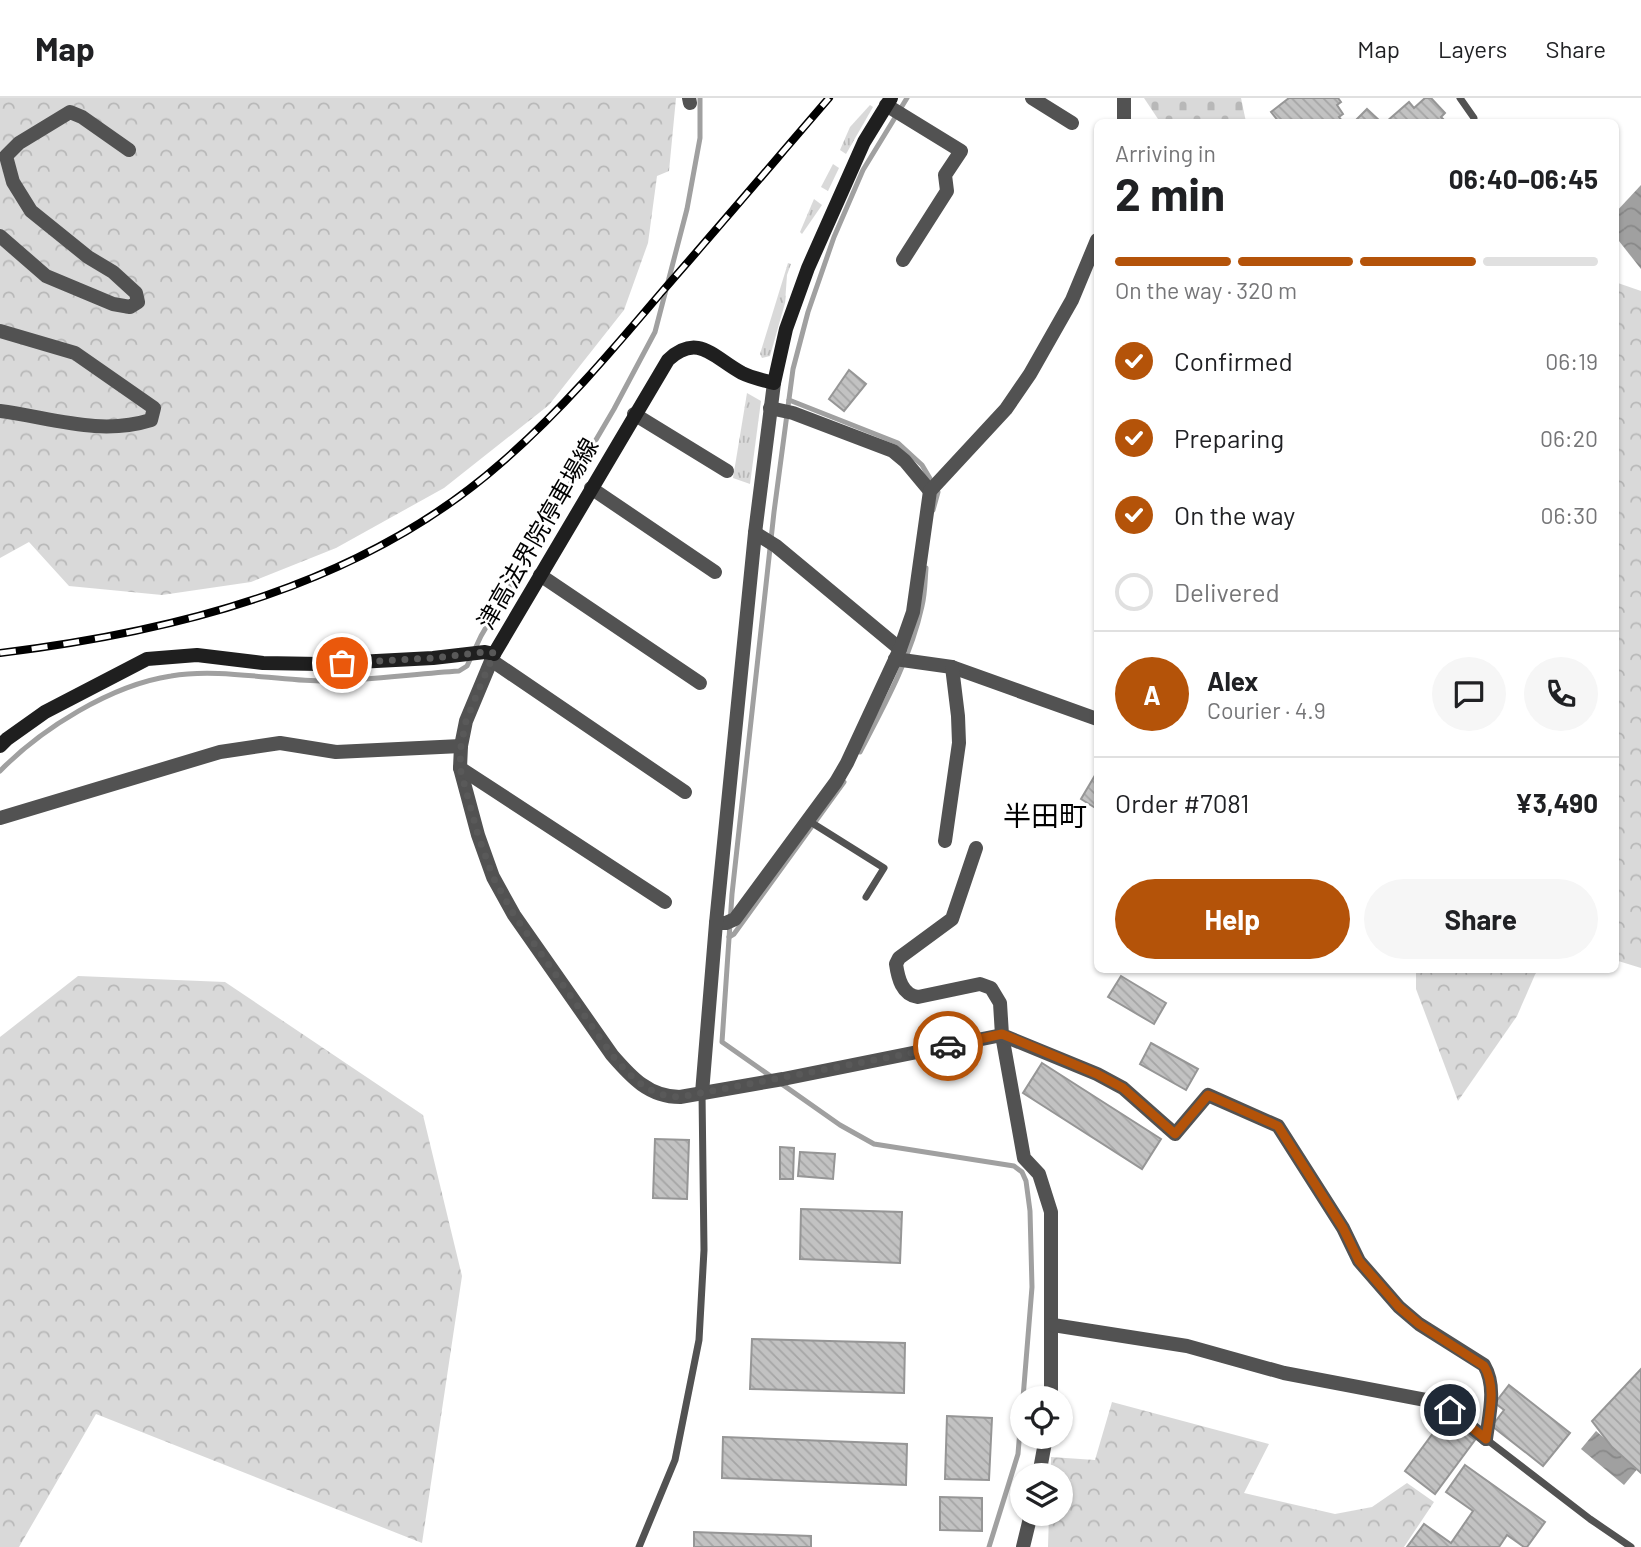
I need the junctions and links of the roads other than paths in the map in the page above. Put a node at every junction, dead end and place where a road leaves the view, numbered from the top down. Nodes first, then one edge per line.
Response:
1 (1032, 98) edge
2 (1124, 98) edge
3 (1460, 98) edge
4 (893, 107) edge
5 (1124, 119) edge
6 (1474, 119) edge
7 (1072, 123) dead end
8 (129, 150) dead end
9 (0, 236) edge
10 (1094, 247) edge
11 (902, 260) dead end
12 (0, 331) edge
13 (774, 383) junction
14 (0, 411) edge
15 (782, 411) junction
16 (634, 414) junction
17 (727, 471) dead end
18 (933, 487) junction
19 (591, 488) junction
20 (766, 539) junction
21 (715, 572) dead end
22 (540, 575) junction
23 (490, 655) junction
24 (901, 657) junction
25 (952, 667) junction
26 (700, 683) dead end
27 (1094, 718) edge
28 (0, 746) edge
29 (461, 746) junction
30 (460, 768) junction
31 (685, 792) dead end
32 (0, 818) edge
33 (813, 824) junction
34 (945, 841) dead end
35 (976, 848) dead end
36 (866, 897) dead end
37 (665, 902) dead end
38 (725, 922) junction
39 (1002, 1034) junction
40 (702, 1093) junction
41 (1053, 1325) junction
42 (1051, 1386) edge
43 (1486, 1439) junction
44 (1028, 1526) edge
45 (639, 1547) edge
46 (1023, 1547) edge
47 (1631, 1547) edge

1 - 7 street
2 - 5 street
3 - 6 lane
4 - 11 street
4 - 13 main road
8 - 9 street
10 - 18 street
12 - 14 street
13 - 15 street
13 - 16 main road, 津高法界院停車場線
15 - 18 street
15 - 20 street
16 - 17 street
16 - 19 main road, 津高法界院停車場線
18 - 24 street
19 - 21 street
19 - 22 main road, 津高法界院停車場線
20 - 24 street
20 - 38 street
22 - 23 main road, 津高法界院停車場線
22 - 26 street
23 - 28 main road, 津高法界院停車場線
23 - 29 street
23 - 31 street
24 - 25 street
24 - 33 street
25 - 27 street
25 - 34 street
29 - 30 street
29 - 32 street
30 - 37 street
30 - 40 street
33 - 36 lane
33 - 38 street
35 - 39 street
38 - 40 street
39 - 40 street
39 - 41 street
39 - 43 street
40 - 45 lane
41 - 42 street
41 - 43 street
43 - 47 lane
44 - 46 street

